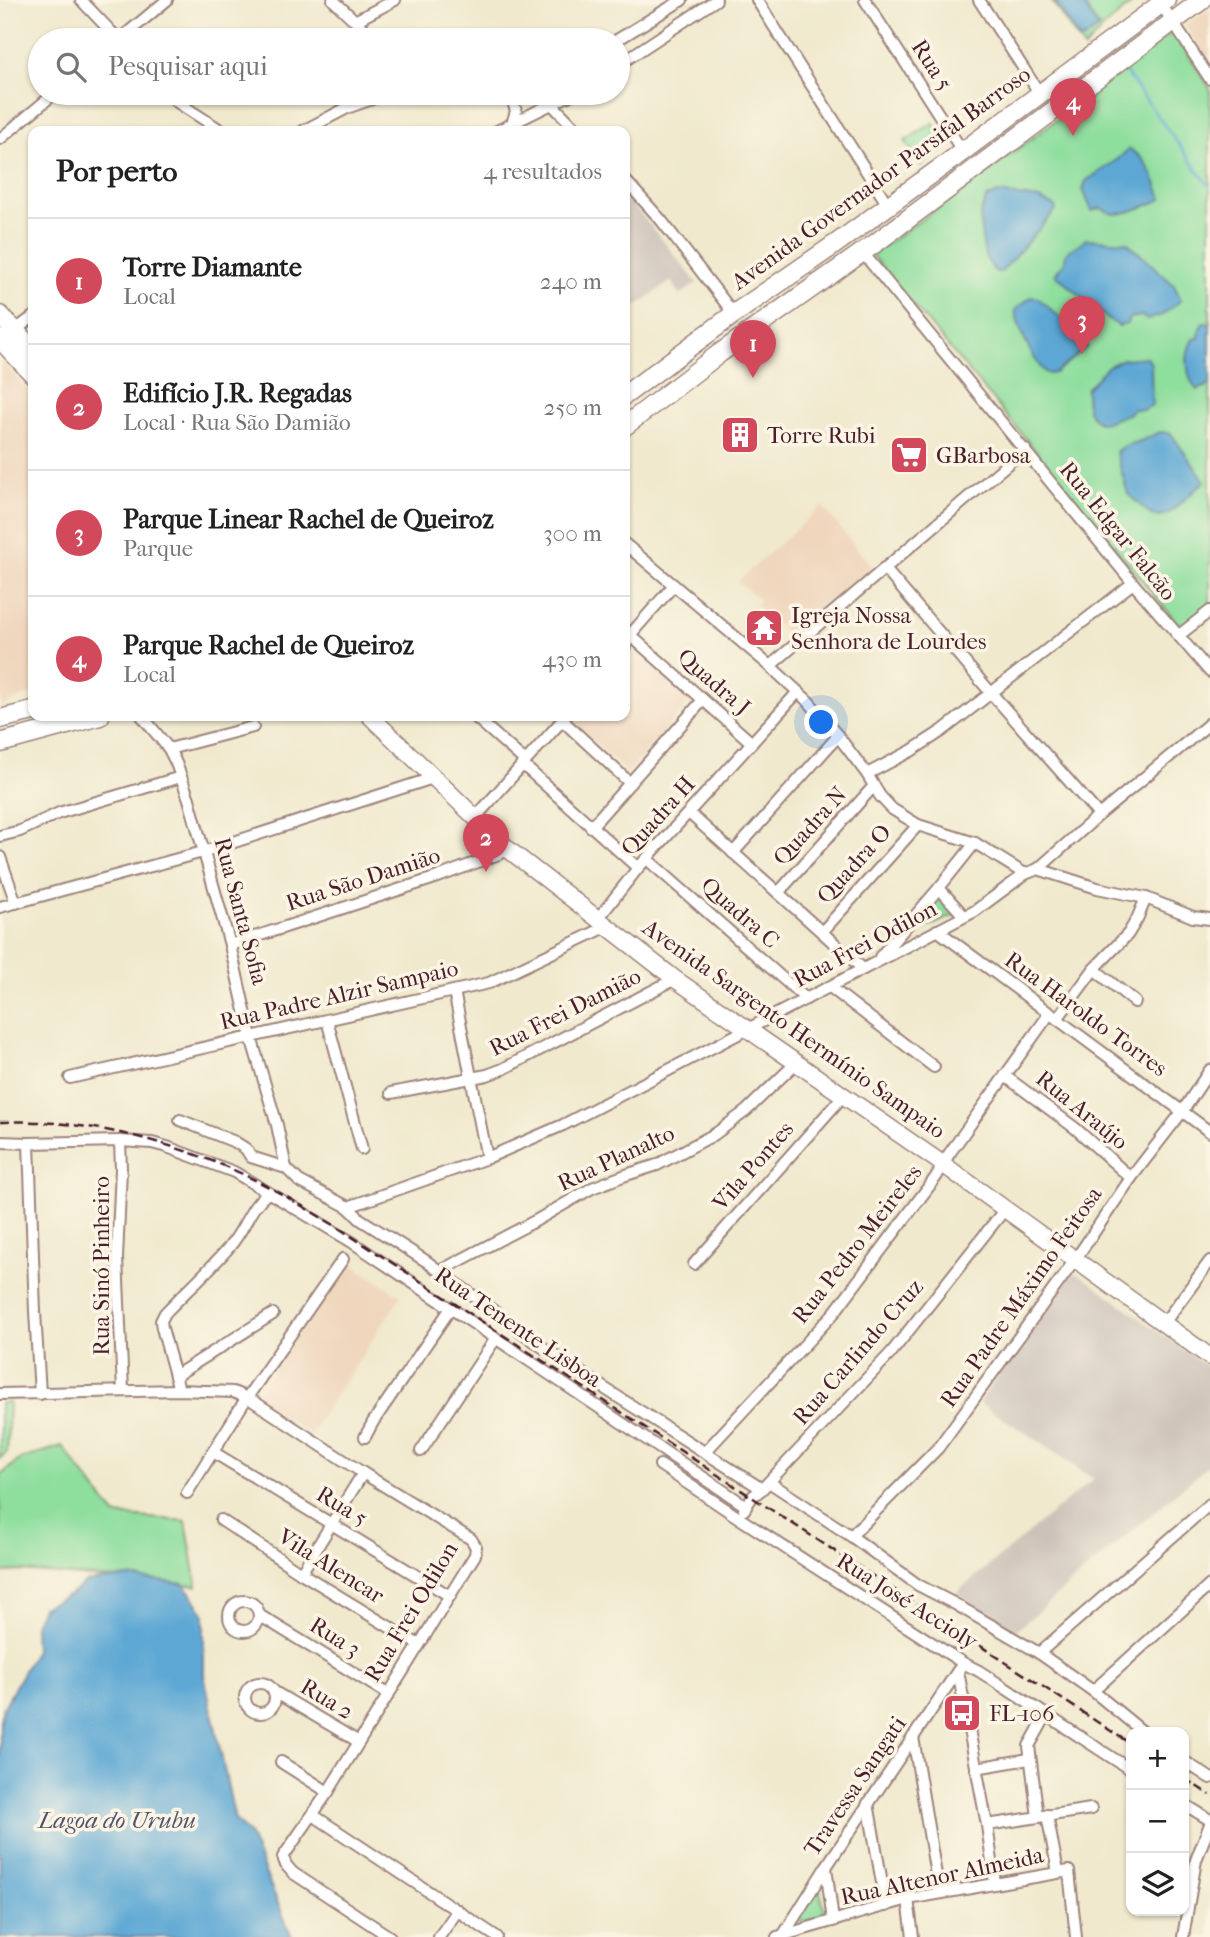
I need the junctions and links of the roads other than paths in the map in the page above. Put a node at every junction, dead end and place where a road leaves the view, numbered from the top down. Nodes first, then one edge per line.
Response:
1 (81, 0) edge
2 (167, 0) edge
3 (333, 0) edge
4 (395, 0) edge
5 (682, 0) edge
6 (757, 0) edge
7 (865, 0) edge
8 (979, 0) edge
9 (1202, 0) edge
10 (718, 1) edge
11 (1163, 2) edge
12 (355, 21) junction
13 (1172, 21) junction
14 (108, 28) edge
15 (133, 28) edge
16 (364, 28) edge
17 (630, 32) edge
18 (630, 57) edge
19 (1210, 79) edge
20 (1040, 94) junction
21 (41, 105) edge
22 (182, 105) edge
23 (355, 105) edge
24 (514, 105) edge
25 (550, 105) edge
26 (553, 105) edge
27 (512, 124) junction
28 (214, 126) edge
29 (314, 126) edge
30 (508, 126) edge
31 (573, 126) edge
32 (0, 139) edge
33 (958, 155) junction
34 (630, 186) edge
35 (888, 205) junction
36 (863, 253) junction
37 (734, 314) junction
38 (0, 315) edge
39 (28, 320) edge
40 (5, 336) edge
41 (27, 348) edge
42 (630, 391) edge
43 (630, 422) edge
44 (1024, 449) junction
45 (630, 552) edge
46 (884, 568) junction
47 (1133, 583) junction
48 (674, 585) junction
49 (1210, 611) edge
50 (630, 635) joint
51 (1178, 636) junction
52 (770, 666) junction
53 (1210, 672) edge
54 (797, 693) junction
55 (992, 694) junction
56 (703, 700) junction
57 (28, 712) edge
58 (0, 719) edge
59 (33, 721) edge
60 (81, 721) edge
61 (146, 721) edge
62 (375, 721) edge
63 (483, 721) edge
64 (561, 721) edge
65 (567, 721) edge
66 (1210, 723) edge
67 (253, 727) dead end
68 (32, 734) junction
69 (838, 737) junction
70 (0, 743) edge
71 (752, 743) junction
72 (169, 749) junction
73 (524, 762) junction
74 (867, 774) junction
75 (181, 777) junction
76 (433, 778) junction
77 (630, 783) junction
78 (873, 787) junction
79 (689, 813) junction
80 (1099, 814) junction
81 (475, 818) junction
82 (918, 825) junction
83 (591, 827) junction
84 (0, 836) edge
85 (975, 843) junction
86 (509, 850) junction
87 (204, 852) junction
88 (733, 853) junction
89 (0, 857) edge
90 (647, 859) junction
91 (638, 868) junction
92 (1038, 869) junction
93 (1025, 874) junction
94 (939, 888) junction
95 (778, 893) junction
96 (1146, 898) junction
97 (16, 903) junction
98 (0, 907) edge
99 (964, 916) junction
100 (1210, 919) edge
101 (603, 923) junction
102 (937, 930) junction
103 (822, 932) junction
104 (230, 945) junction
105 (876, 961) junction
106 (863, 969) junction
107 (1094, 970) junction
108 (674, 979) junction
109 (830, 987) junction
110 (454, 991) junction
111 (806, 999) junction
112 (1135, 1002) dead end
113 (1054, 1016) junction
114 (327, 1020) junction
115 (749, 1030) junction
116 (251, 1037) junction
117 (796, 1063) junction
118 (934, 1067) dead end
119 (1210, 1070) edge
120 (1005, 1076) junction
121 (70, 1077) dead end
122 (470, 1077) junction
123 (391, 1093) dead end
124 (843, 1096) junction
125 (1182, 1112) junction
126 (180, 1120) dead end
127 (1210, 1132) edge
128 (120, 1141) junction
129 (0, 1142) edge
130 (29, 1143) junction
131 (362, 1149) dead end
132 (487, 1158) junction
133 (944, 1165) junction
134 (286, 1168) junction
135 (1131, 1178) junction
136 (262, 1190) junction
137 (348, 1207) junction
138 (1005, 1209) junction
139 (343, 1259) dead end
140 (1075, 1260) junction
141 (1210, 1261) edge
142 (694, 1264) dead end
143 (440, 1271) junction
144 (452, 1308) junction
145 (273, 1314) dead end
146 (1164, 1323) junction
147 (496, 1338) junction
148 (1210, 1357) edge
149 (175, 1376) junction
150 (179, 1390) junction
151 (123, 1391) junction
152 (0, 1394) edge
153 (40, 1394) junction
154 (246, 1399) junction
155 (365, 1437) dead end
156 (421, 1451) dead end
157 (705, 1451) junction
158 (213, 1452) junction
159 (660, 1465) dead end
160 (363, 1473) junction
161 (765, 1485) junction
162 (187, 1493) dead end
163 (1210, 1504) edge
164 (746, 1506) junction
165 (738, 1518) junction
166 (221, 1520) dead end
167 (332, 1525) junction
168 (851, 1536) junction
169 (300, 1573) junction
170 (1210, 1586) edge
171 (450, 1596) junction
172 (259, 1615) dead end
173 (419, 1645) junction
174 (1039, 1653) junction
175 (960, 1667) junction
176 (273, 1691) dead end
177 (1093, 1691) junction
178 (388, 1694) junction
179 (1046, 1714) junction
180 (1137, 1727) edge
181 (913, 1737) junction
182 (359, 1742) junction
183 (1030, 1759) junction
184 (281, 1762) dead end
185 (1189, 1764) edge
186 (1126, 1767) edge
187 (976, 1768) junction
188 (1210, 1778) edge
189 (328, 1792) junction
190 (868, 1803) junction
191 (1189, 1807) edge
192 (1091, 1809) dead end
193 (313, 1815) junction
194 (1042, 1816) junction
195 (1210, 1822) edge
196 (987, 1825) junction
197 (826, 1867) junction
198 (1064, 1871) junction
199 (995, 1883) junction
200 (939, 1893) junction
201 (908, 1899) junction
202 (886, 1906) junction
203 (458, 1910) junction
204 (833, 1921) junction
205 (782, 1936) edge
206 (390, 1937) edge
207 (439, 1937) edge
208 (497, 1937) edge
209 (913, 1937) edge
210 (1076, 1937) edge
211 (1183, 1937) edge

1 - 14 street
2 - 15 street
3 - 12 street
4 - 12 street
5 - 17 street
6 - 35 street
7 - 33 street, Rua 5
8 - 20 street
9 - 13 main road, Avenida Governador Parsifal Barroso
10 - 18 street
11 - 13 street
11 - 20 main road, Avenida Governador Parsifal Barroso
12 - 16 street
13 - 19 street
13 - 36 main road, Avenida Governador Parsifal Barroso
20 - 33 main road, Avenida Governador Parsifal Barroso
21 - 32 street
22 - 28 street
23 - 29 street
24 - 27 street
25 - 27 street
26 - 31 street
27 - 30 street
33 - 35 main road, Avenida Governador Parsifal Barroso
33 - 36 main road
34 - 37 street
35 - 37 main road, Avenida Governador Parsifal Barroso
36 - 43 main road, Avenida Governador Parsifal Barroso
36 - 44 street, Rua Edgar Falcão
37 - 42 main road, Avenida Governador Parsifal Barroso
38 - 40 main road
39 - 40 street
40 - 41 main road
44 - 46 street
44 - 47 street, Rua Edgar Falcão
45 - 48 street
46 - 52 street
46 - 55 street
47 - 51 street, Rua Edgar Falcão
47 - 55 street
48 - 50 street
48 - 52 street
49 - 51 street
50 - 56 street, Quadra J
51 - 53 street, Rua Edgar Falcão
52 - 54 street
54 - 69 street
54 - 71 street, Quadra J
55 - 74 street
55 - 80 street
56 - 71 street, Quadra J
56 - 77 street, Quadra H
57 - 58 main road
59 - 68 main road
60 - 68 main road
61 - 72 street, Rua Santa Sofia
62 - 76 main road, Avenida Sargento Hermínio Sampaio
63 - 73 street
64 - 73 street
65 - 77 street
66 - 80 street, Rua Frei Odilon
67 - 72 street
68 - 70 main road
69 - 74 street
69 - 88 street
71 - 79 street, Quadra H
72 - 75 street, Rua Santa Sofia
73 - 81 street
73 - 83 street
74 - 78 street
75 - 84 street
75 - 87 street, Rua Santa Sofia
76 - 81 main road, Avenida Sargento Hermínio Sampaio
76 - 87 street
77 - 83 street, Quadra H
78 - 82 street
78 - 95 street, Quadra N
79 - 88 street, Quadra N
79 - 90 street, Quadra H
80 - 92 street, Rua Frei Odilon
81 - 86 main road, Avenida Sargento Hermínio Sampaio
82 - 85 street
82 - 103 street, Quadra O
83 - 91 street
85 - 93 street
85 - 94 street
86 - 101 main road, Avenida Sargento Hermínio Sampaio
86 - 104 street, Rua São Damião
87 - 97 street
87 - 104 street, Rua Santa Sofia
88 - 95 street, Quadra N
89 - 97 street
90 - 91 street, Quadra H
90 - 111 street, Quadra C
91 - 101 street, Quadra H
92 - 93 street, Rua Frei Odilon
92 - 96 street
93 - 99 street, Rua Frei Odilon
94 - 99 street
94 - 105 street
95 - 103 street, Quadra N
96 - 100 street
96 - 107 street, Rua Pedro Meireles
97 - 98 street
99 - 102 street, Rua Frei Odilon
101 - 108 main road, Avenida Sargento Hermínio Sampaio
101 - 110 street, Rua Padre Alzir Sampaio
102 - 105 street, Rua Frei Odilon
102 - 113 street, Rua Haroldo Torres
103 - 106 street, Quadra N
104 - 116 street, Rua Santa Sofia
105 - 106 street, Rua Frei Odilon
106 - 109 street, Rua Frei Odilon
107 - 112 street
107 - 113 street, Rua Pedro Meireles
108 - 115 main road, Avenida Sargento Hermínio Sampaio
108 - 122 street, Rua Frei Damião
109 - 111 street, Rua Frei Odilon
109 - 118 street
110 - 114 street, Rua Padre Alzir Sampaio
110 - 122 street
111 - 115 street, Rua Frei Odilon
113 - 120 street, Rua Pedro Meireles
113 - 125 street, Rua Haroldo Torres
114 - 116 street, Rua Padre Alzir Sampaio
114 - 131 street
115 - 117 main road, Avenida Sargento Hermínio Sampaio
115 - 132 street, Rua Frei Odilon
116 - 121 street, Rua Padre Alzir Sampaio
116 - 134 street, Rua Santa Sofia
117 - 124 main road, Avenida Sargento Hermínio Sampaio
117 - 143 street, Rua Planalto
119 - 125 street, Rua Padre Máximo Feitosa
120 - 133 street, Rua Pedro Meireles
120 - 135 street, Rua Araújo
122 - 123 street, Rua Frei Damião
122 - 132 street
124 - 133 main road, Avenida Sargento Hermínio Sampaio
124 - 142 street, Vila Pontes
125 - 127 street, Rua Haroldo Torres
125 - 135 street, Rua Padre Máximo Feitosa
126 - 134 street, Rua José Accioly
128 - 130 street
128 - 136 street, Rua Tenente Lisboa
128 - 151 street, Rua Sinó Pinheiro
129 - 130 street
130 - 153 street
132 - 137 street, Rua Frei Odilon
133 - 138 main road, Avenida Sargento Hermínio Sampaio
133 - 157 street, Rua Pedro Meireles
134 - 137 street, Rua José Accioly
135 - 140 street, Rua Padre Máximo Feitosa
136 - 144 street, Rua Tenente Lisboa
136 - 149 street
137 - 143 street, Rua José Accioly
138 - 140 main road, Avenida Sargento Hermínio Sampaio
138 - 161 street, Rua Carlindo Cruz
139 - 154 street
140 - 146 main road, Avenida Sargento Hermínio Sampaio
140 - 168 street, Rua Padre Máximo Feitosa
141 - 146 street
143 - 157 street, Rua José Accioly
144 - 147 street, Rua Tenente Lisboa
144 - 155 street
145 - 149 street
146 - 148 main road, Avenida Sargento Hermínio Sampaio
147 - 156 street
147 - 164 street, Rua Tenente Lisboa
149 - 150 street
150 - 151 street, Rua Frei Odilon
150 - 154 street, Rua Frei Odilon
151 - 153 street, Rua Frei Odilon
152 - 153 street, Rua Frei Odilon
154 - 158 street
154 - 160 street, Rua Frei Odilon
157 - 161 street, Rua José Accioly
158 - 162 street
158 - 167 street, Rua 5
159 - 165 street, Rua José Accioly
160 - 167 street
160 - 171 street, Rua Frei Odilon
161 - 164 street, Rua Carlindo Cruz
161 - 168 street, Rua José Accioly
163 - 174 street
164 - 165 street, Rua Carlindo Cruz
165 - 175 street, Rua José Accioly
166 - 169 street, Vila Alencar
167 - 169 street
167 - 171 street, Rua 5
168 - 174 street, Rua José Accioly
169 - 173 street, Vila Alencar
170 - 177 street
171 - 173 street, Rua Frei Odilon
172 - 178 street, Rua 3
173 - 178 street, Rua Frei Odilon
174 - 177 street, Rua José Accioly
175 - 179 street, Rua José Accioly
175 - 181 street, Travessa Sangati
175 - 187 street
176 - 182 street, Rua 2
177 - 180 street, Rua José Accioly
178 - 182 street, Rua Frei Odilon
179 - 183 street
179 - 186 street, Rua José Accioly
181 - 190 street, Travessa Sangati
181 - 200 street
182 - 189 street, Rua Frei Odilon
183 - 187 street
183 - 194 street
184 - 189 street
185 - 188 street
187 - 196 street
189 - 193 street, Rua Frei Odilon
190 - 197 street, Travessa Sangati
190 - 202 street
191 - 195 street
192 - 194 street
193 - 203 street
193 - 206 street, Rua Frei Odilon
194 - 196 street
194 - 198 street
195 - 211 street
196 - 199 street
197 - 204 street
197 - 205 street, Travessa Sangati
198 - 199 street, Rua Altenor Almeida
198 - 210 street
199 - 200 street, Rua Altenor Almeida
200 - 201 street, Rua Altenor Almeida
201 - 202 street, Rua Altenor Almeida
201 - 209 street
202 - 204 street, Rua Altenor Almeida
203 - 207 street
203 - 208 street
204 - 205 street, Rua Altenor Almeida

